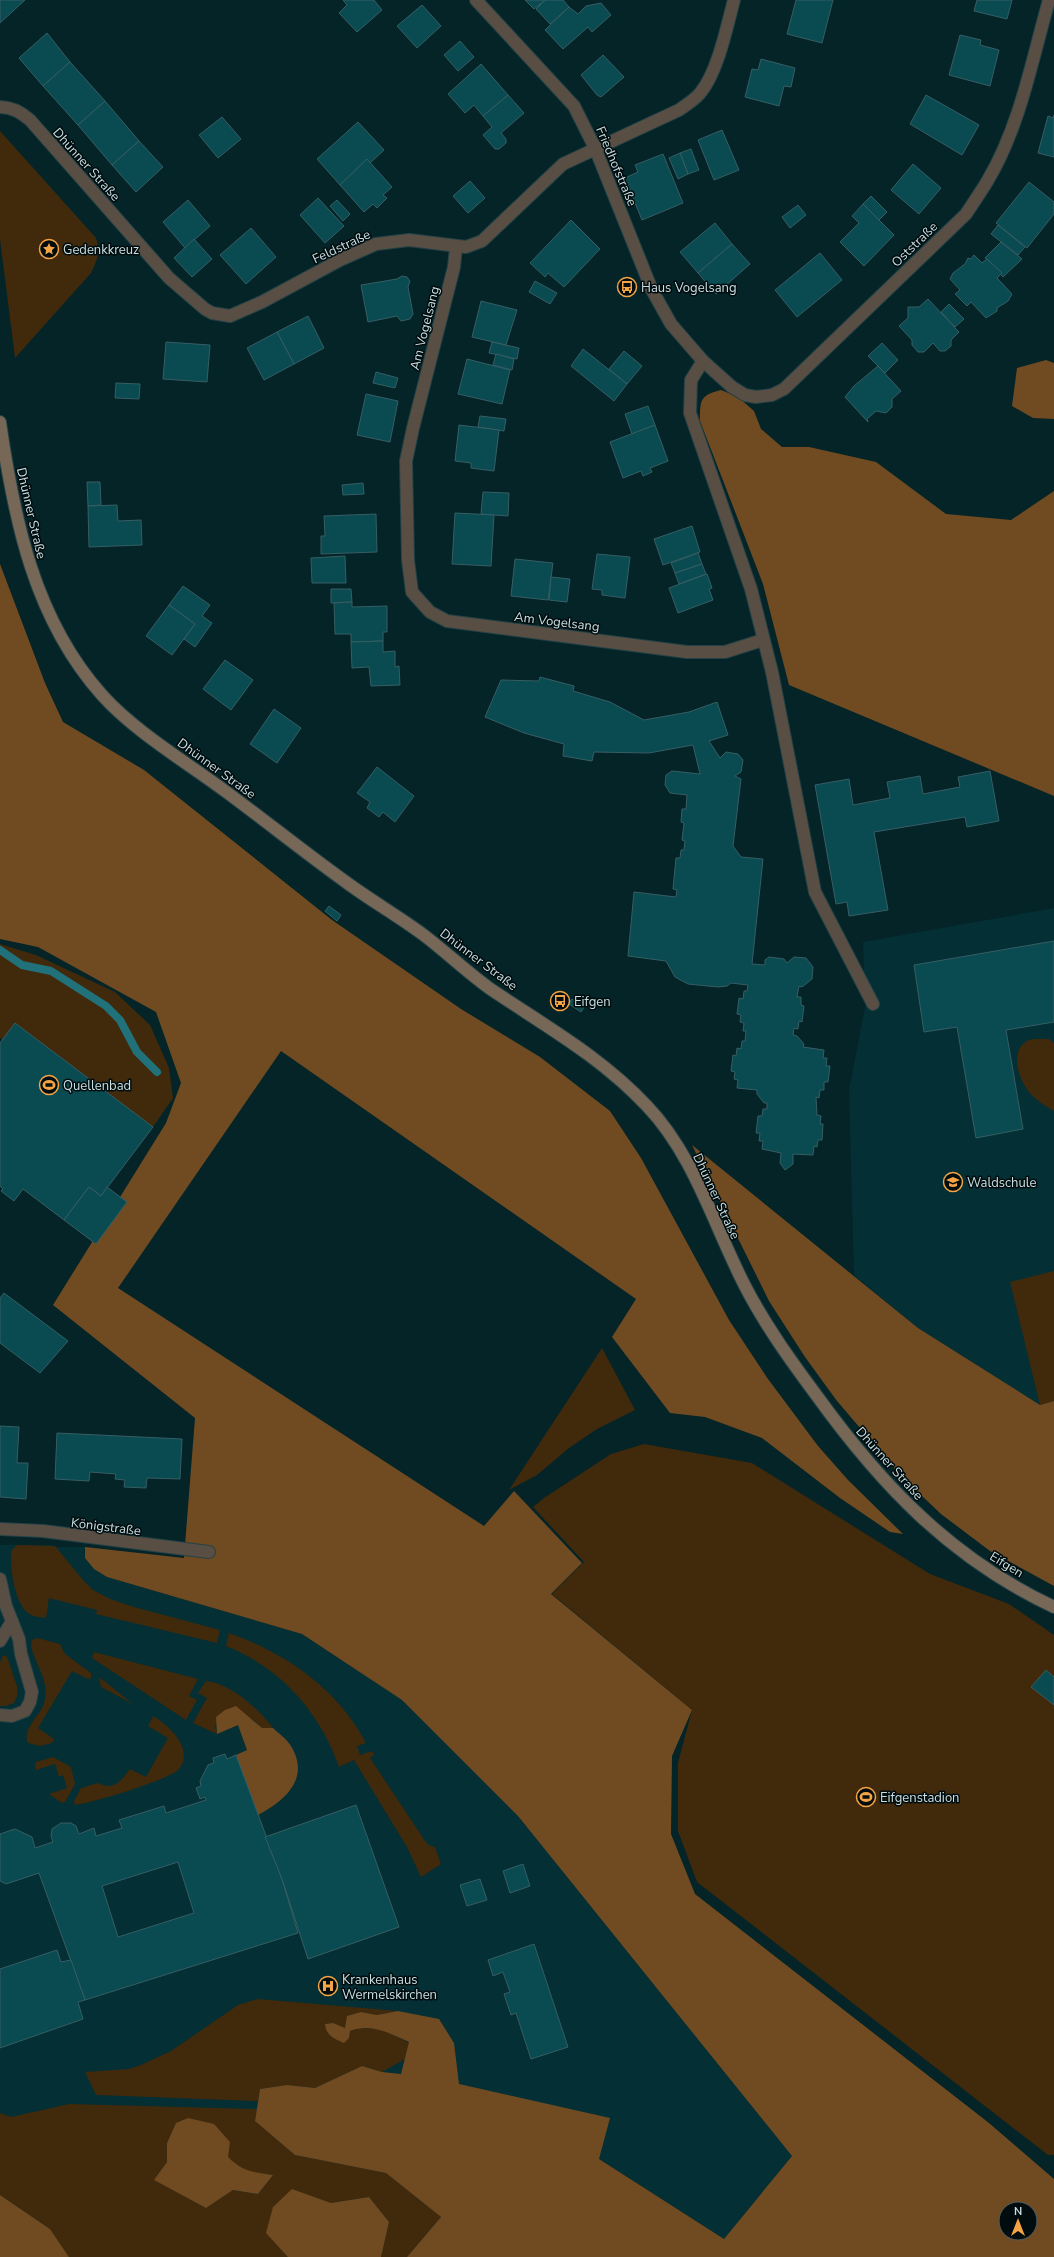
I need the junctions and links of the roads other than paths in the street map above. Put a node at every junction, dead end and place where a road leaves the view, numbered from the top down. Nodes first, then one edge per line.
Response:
1 (476, 0) edge
2 (734, 0) edge
3 (1049, 0) edge
4 (0, 107) edge
5 (595, 148) junction
6 (456, 247) junction
7 (146, 251) joint
8 (703, 361) junction
9 (0, 422) edge
10 (763, 640) junction
11 (873, 1004) dead end
12 (0, 1529) edge
13 (948, 1542) joint
14 (209, 1552) dead end
15 (0, 1579) edge
16 (1054, 1607) edge
17 (12, 1621) junction
18 (0, 1642) edge
19 (0, 1715) edge

1 - 5 street, Friedhofstraße
2 - 5 street, Feldstraße
3 - 8 street, Oststraße
4 - 7 street, Dhünner Straße
5 - 6 street, Feldstraße
5 - 8 street, Friedhofstraße
6 - 7 street, Feldstraße
6 - 10 street, Am Vogelsang
8 - 10 street
9 - 13 main road, Dhünner Straße
10 - 11 street
12 - 14 street, Königstraße
13 - 16 main road, Eifgen
15 - 17 street
17 - 18 street
17 - 19 street

